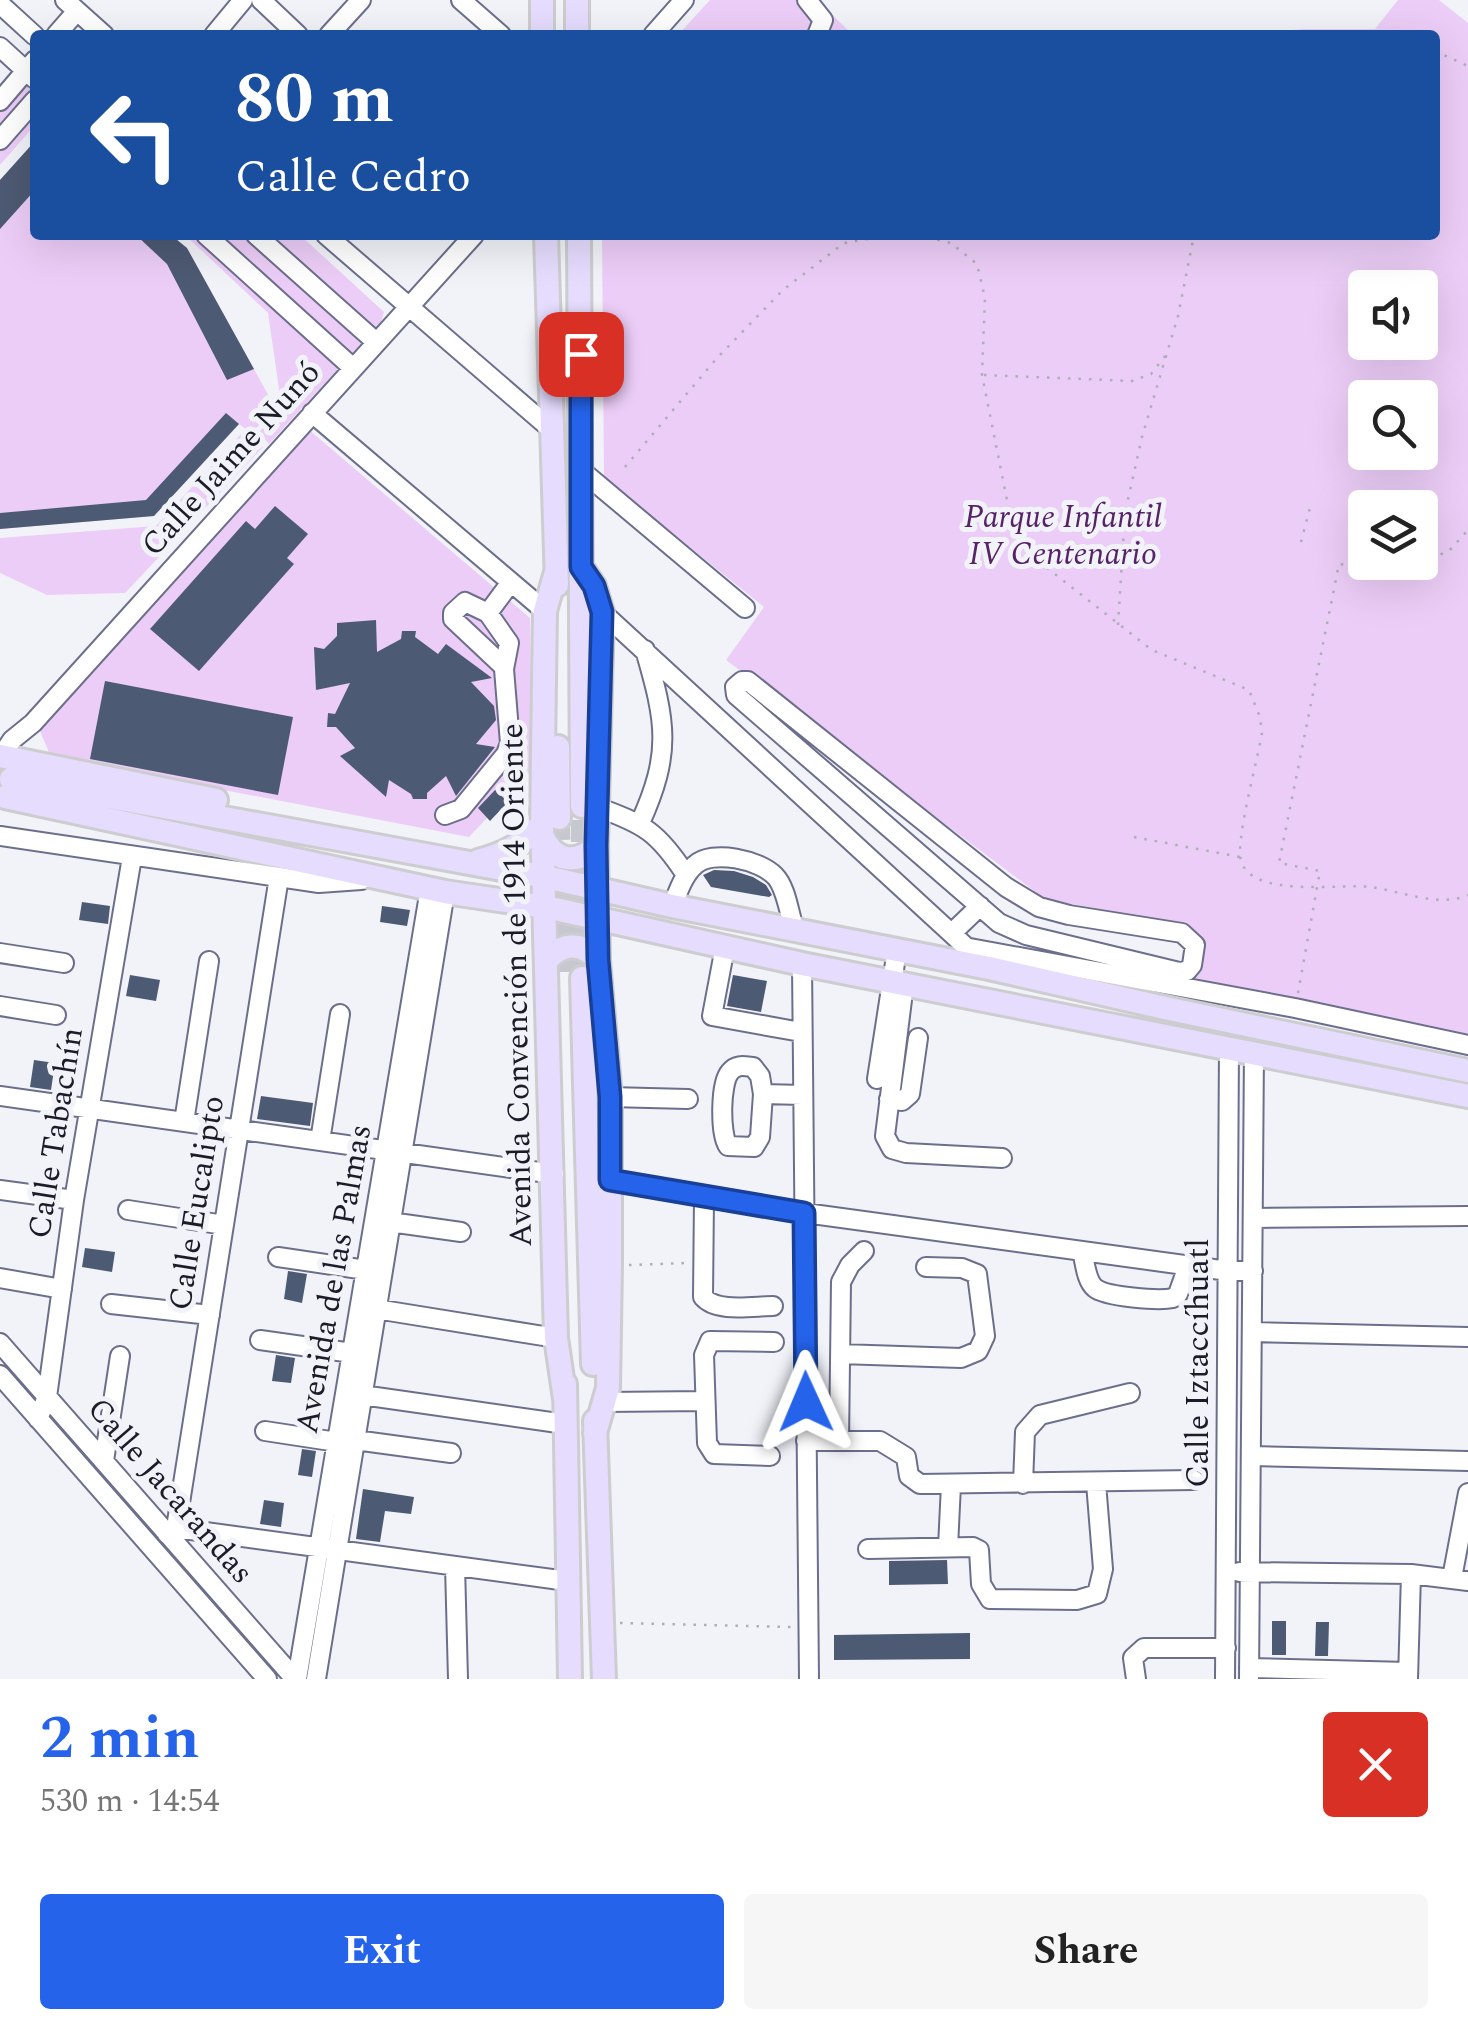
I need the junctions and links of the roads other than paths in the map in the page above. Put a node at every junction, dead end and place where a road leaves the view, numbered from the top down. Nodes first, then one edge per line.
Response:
1 (243, 0) edge
2 (261, 0) edge
3 (361, 0) edge
4 (460, 0) edge
5 (542, 0) edge
6 (577, 0) edge
7 (684, 0) edge
8 (807, 0) edge
9 (0, 4) edge
10 (71, 6) edge
11 (59, 30) edge
12 (95, 30) edge
13 (218, 30) edge
14 (293, 30) edge
15 (335, 30) edge
16 (491, 30) edge
17 (542, 30) edge
18 (577, 30) edge
19 (657, 30) edge
20 (819, 30) edge
21 (30, 31) edge
22 (0, 47) edge
23 (30, 69) edge
24 (30, 72) edge
25 (0, 101) edge
26 (30, 106) edge
27 (0, 140) edge
28 (212, 240) edge
29 (262, 240) edge
30 (331, 240) edge
31 (469, 240) edge
32 (546, 240) edge
33 (579, 240) edge
34 (406, 308) junction
35 (376, 342) junction
36 (353, 368) junction
37 (312, 413) junction
38 (552, 430) junction
39 (582, 472) junction
40 (581, 567) junction
41 (556, 572) junction
42 (511, 582) junction
43 (745, 608) dead end
44 (545, 611) junction
45 (602, 612) junction
46 (488, 613) junction
47 (644, 650) junction
48 (504, 667) junction
49 (7, 761) edge
50 (445, 815) dead end
51 (565, 821) junction
52 (640, 823) junction
53 (0, 836) edge
54 (596, 846) junction
55 (132, 857) junction
56 (473, 862) junction
57 (686, 875) junction
58 (279, 877) junction
59 (546, 877) junction
60 (381, 878) junction
61 (437, 890) junction
62 (597, 890) junction
63 (672, 906) junction
64 (980, 906) junction
65 (546, 907) junction
66 (598, 918) junction
67 (794, 928) junction
68 (953, 932) junction
69 (726, 947) junction
70 (970, 948) junction
71 (897, 950) junction
72 (0, 953) edge
73 (598, 960) junction
74 (209, 962) dead end
75 (64, 963) dead end
76 (802, 964) junction
77 (989, 968) junction
78 (564, 971) junction
79 (898, 982) junction
80 (1219, 994) junction
81 (0, 1006) edge
82 (340, 1014) dead end
83 (56, 1015) dead end
84 (1214, 1018) junction
85 (802, 1032) junction
86 (918, 1038) dead end
87 (1468, 1045) edge
88 (1229, 1047) junction
89 (1254, 1052) junction
90 (1468, 1071) edge
91 (877, 1079) dead end
92 (762, 1094) dead end
93 (802, 1095) junction
94 (0, 1096) edge
95 (1468, 1096) edge
96 (610, 1097) junction
97 (889, 1099) junction
98 (688, 1100) dead end
99 (90, 1108) junction
100 (184, 1122) junction
101 (239, 1130) junction
102 (320, 1141) junction
103 (394, 1152) junction
104 (1002, 1158) dead end
105 (554, 1174) junction
106 (610, 1180) junction
107 (0, 1190) edge
108 (704, 1198) junction
109 (74, 1200) junction
110 (128, 1210) dead end
111 (804, 1213) junction
112 (1468, 1216) edge
113 (1254, 1218) junction
114 (390, 1222) junction
115 (224, 1225) junction
116 (462, 1232) dead end
117 (864, 1251) dead end
118 (1082, 1251) junction
119 (278, 1256) dead end
120 (1188, 1266) junction
121 (926, 1267) dead end
122 (366, 1270) junction
123 (1228, 1271) junction
124 (1254, 1271) junction
125 (0, 1278) edge
126 (62, 1289) junction
127 (111, 1304) dead end
128 (773, 1306) dead end
129 (376, 1309) junction
130 (210, 1316) junction
131 (1253, 1332) junction
132 (1468, 1337) edge
133 (556, 1338) junction
134 (260, 1340) dead end
135 (774, 1342) dead end
136 (0, 1343) edge
137 (352, 1354) junction
138 (840, 1354) junction
139 (120, 1356) dead end
140 (0, 1375) edge
141 (1130, 1393) dead end
142 (362, 1395) junction
143 (47, 1397) junction
144 (565, 1399) junction
145 (704, 1401) junction
146 (605, 1402) junction
147 (38, 1419) junction
148 (564, 1424) junction
149 (265, 1430) dead end
150 (595, 1433) junction
151 (806, 1440) junction
152 (346, 1441) junction
153 (839, 1441) junction
154 (450, 1452) dead end
155 (770, 1456) dead end
156 (1252, 1456) junction
157 (104, 1461) junction
158 (1468, 1461) edge
159 (1194, 1480) dead end
160 (1096, 1483) junction
161 (1022, 1484) junction
162 (950, 1486) junction
163 (1468, 1492) edge
164 (172, 1531) junction
165 (329, 1548) junction
166 (948, 1548) junction
167 (868, 1549) dead end
168 (455, 1566) junction
169 (1227, 1572) junction
170 (1251, 1572) junction
171 (1411, 1574) junction
172 (1460, 1580) edge
173 (567, 1581) junction
174 (1226, 1648) junction
175 (1249, 1674) edge
176 (1408, 1676) edge
177 (266, 1679) edge
178 (296, 1679) edge
179 (316, 1679) edge
180 (458, 1679) edge
181 (570, 1679) edge
182 (604, 1679) edge
183 (808, 1679) edge
184 (1136, 1679) edge
185 (1226, 1679) edge

1 - 13 street
2 - 14 street
3 - 15 street
4 - 16 street
5 - 17 main road
6 - 18 main road
7 - 19 street
8 - 20 street
9 - 21 street
10 - 11 street
10 - 12 street
22 - 23 street
24 - 25 street
26 - 27 street
28 - 36 street
29 - 35 street
30 - 34 street
31 - 34 street, Calle Jaime Nunó
32 - 38 main road, Avenida Convención de 1914 Oriente
33 - 39 main road, Avenida Convención de 1914 Oriente
34 - 35 street, Calle Jaime Nunó
34 - 38 street
35 - 36 street, Calle Jaime Nunó
36 - 37 street, Calle Jaime Nunó
37 - 42 street
37 - 49 street, Calle Jaime Nunó
38 - 41 main road, Avenida Convención de 1914 Oriente
39 - 40 main road, Avenida Convención de 1914 Oriente
39 - 43 street
40 - 45 main road, Avenida Convención de 1914 Oriente
40 - 51 main road, Avenida Convención de 1914 Oriente
41 - 44 main road, Avenida Convención de 1914 Oriente
41 - 51 main road, Avenida Convención de 1914 Oriente
42 - 44 street
42 - 46 street
44 - 51 main road, Avenida Convención de 1914 Oriente
45 - 47 street
45 - 51 main road, Avenida Convención de 1914 Oriente
46 - 48 street
46 - 48 street
47 - 52 street
47 - 68 street
48 - 50 street
49 - 56 main road
49 - 60 main road
51 - 52 street
51 - 54 main road, Avenida Convención de 1914 Oriente
51 - 54 main road
51 - 56 main road
51 - 59 main road, Avenida Convención de 1914 Oriente
52 - 57 street
53 - 55 street
54 - 62 main road, Avenida Convención de 1914 Oriente
55 - 58 street
55 - 99 street, Calle Tabachín
56 - 59 main road
57 - 63 street
57 - 67 street
58 - 60 street
58 - 101 street, Calle Eucalipto
59 - 62 main road
59 - 65 main road, Avenida Convención de 1914 Oriente
60 - 61 main road
61 - 65 main road
61 - 103 street, Avenida de las Palmas
62 - 63 main road
62 - 66 main road, Avenida Convención de 1914 Oriente
63 - 67 main road
64 - 64 street
64 - 68 street
65 - 66 main road
65 - 78 main road, Avenida Convención de 1914 Oriente
66 - 69 main road
66 - 73 main road, Avenida Convención de 1914 Oriente
67 - 71 main road
68 - 70 street
69 - 76 main road
69 - 85 street
70 - 77 street
70 - 80 street
71 - 77 main road
71 - 79 street
72 - 75 street
73 - 78 main road
73 - 96 main road, Avenida Convención de 1914 Oriente
74 - 100 street
76 - 79 main road
76 - 85 street
77 - 84 main road
78 - 105 main road, Avenida Convención de 1914 Oriente
78 - 144 main road, Avenida Convención de 1914 Oriente
78 - 150 main road, Avenida Convención de 1914 Oriente
79 - 88 main road
79 - 91 street
79 - 97 street
80 - 84 street
80 - 87 street
81 - 83 street
82 - 102 street
84 - 90 main road
85 - 93 street
86 - 97 street
88 - 89 main road
88 - 123 street, Calle Iztaccíhuatl
89 - 95 main road
89 - 113 street, Calle Iztaccíhuatl
92 - 93 street
93 - 111 street
94 - 99 street
96 - 98 street
96 - 106 main road, Avenida Convención de 1914 Oriente
97 - 104 street
99 - 100 street
99 - 109 street, Calle Tabachín
100 - 101 street
101 - 102 street
101 - 115 street, Calle Eucalipto
102 - 103 street
103 - 105 street
103 - 114 street, Avenida de las Palmas
103 - 122 street, Avenida de las Palmas
105 - 133 main road, Avenida Convención de 1914 Oriente
106 - 108 street
106 - 146 main road, Avenida Convención de 1914 Oriente
107 - 109 street
108 - 111 street
108 - 128 street
109 - 126 street, Calle Tabachín
110 - 115 street
111 - 118 street
111 - 151 street
112 - 113 street
113 - 124 street, Calle Iztaccíhuatl
114 - 116 street
114 - 129 street, Avenida de las Palmas
115 - 130 street, Calle Eucalipto
117 - 138 street
118 - 120 street
118 - 120 street
119 - 122 street
120 - 123 street
121 - 138 street
122 - 137 street, Avenida de las Palmas
123 - 124 street
123 - 169 street, Calle Iztaccíhuatl
124 - 131 street, Calle Iztaccíhuatl
125 - 126 street
126 - 143 street, Calle Tabachín
127 - 130 street
129 - 133 street
129 - 142 street, Avenida de las Palmas
130 - 164 street, Calle Eucalipto
131 - 132 street
131 - 156 street, Calle Iztaccíhuatl
133 - 144 main road, Avenida Convención de 1914 Oriente
134 - 137 street
135 - 145 street
136 - 143 street, Calle Jacarandas
137 - 152 street, Avenida de las Palmas
138 - 153 street
139 - 157 street
140 - 147 street, Calle Jacarandas
141 - 161 street
142 - 148 street
142 - 152 street, Avenida de las Palmas
143 - 147 street, Calle Tabachín
143 - 157 street, Calle Jacarandas
144 - 148 main road, Avenida Convención de 1914 Oriente
145 - 146 street
145 - 155 street
146 - 150 main road, Avenida Convención de 1914 Oriente
147 - 177 street, Calle Jacarandas
148 - 173 main road, Avenida Convención de 1914 Oriente
149 - 152 street
150 - 182 main road, Avenida Convención de 1914 Oriente
151 - 153 street
151 - 183 street
152 - 154 street
152 - 165 street, Avenida de las Palmas
153 - 162 street
156 - 158 street
156 - 170 street, Calle Iztaccíhuatl
157 - 164 street, Calle Jacarandas
159 - 160 street
160 - 161 street
160 - 166 street
161 - 162 street
162 - 166 street
163 - 172 street
164 - 165 street
164 - 178 street, Calle Jacarandas
165 - 168 street
165 - 178 street, Avenida de las Palmas
165 - 179 street, Avenida de las Palmas
166 - 167 street
168 - 173 street
168 - 180 street
169 - 170 street
169 - 174 street, Calle Iztaccíhuatl
170 - 171 street
170 - 175 street, Calle Iztaccíhuatl
171 - 172 street
171 - 176 street
173 - 181 main road, Avenida Convención de 1914 Oriente
174 - 184 street
174 - 185 street, Calle Iztaccíhuatl
175 - 176 street

